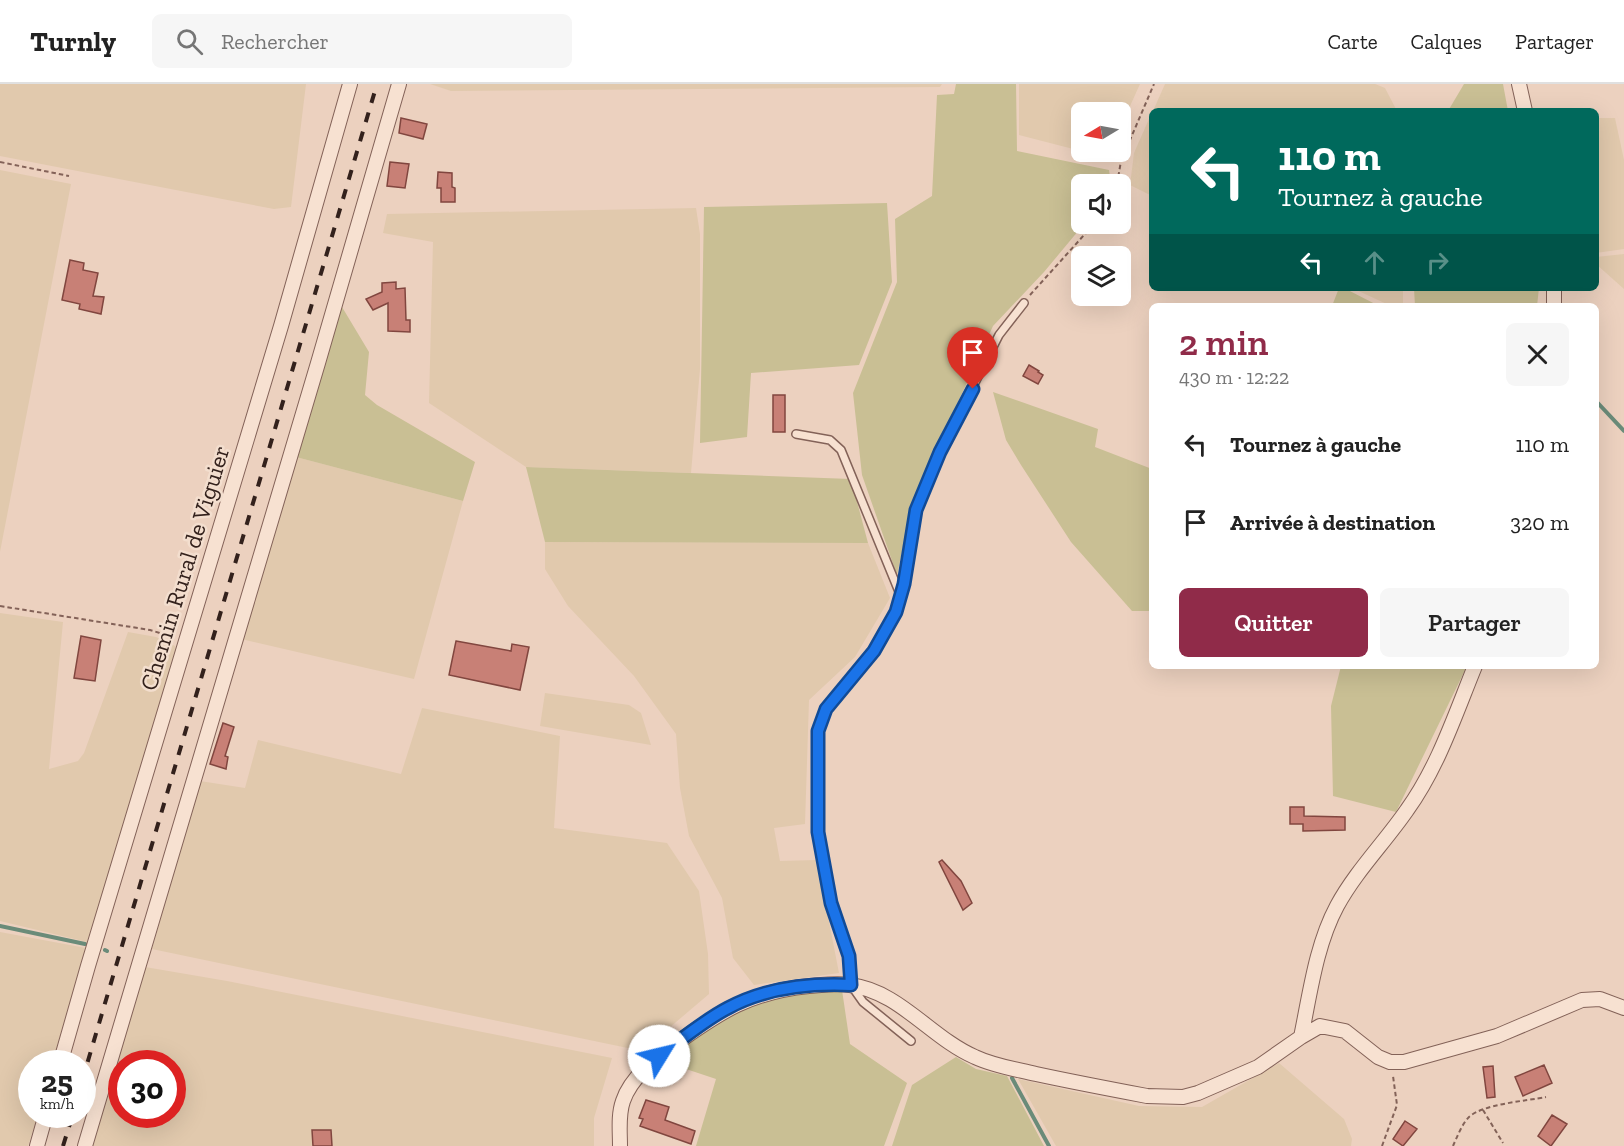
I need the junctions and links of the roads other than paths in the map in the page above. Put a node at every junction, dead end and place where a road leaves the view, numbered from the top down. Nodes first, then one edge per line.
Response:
1 (350, 84) edge
2 (399, 84) edge
3 (1519, 84) edge
4 (1524, 108) edge
5 (1024, 303) road end
6 (796, 434) dead end
7 (900, 594) junction
8 (1474, 669) edge
9 (851, 985) junction
10 (1624, 1008) edge
11 (1301, 1037) junction
12 (911, 1041) dead end
13 (64, 1050) edge
14 (42, 1128) edge
15 (37, 1146) edge
16 (85, 1146) edge
17 (620, 1146) edge

1 - 13 street, Chemin Rural de Viguier
2 - 16 street
3 - 4 street
5 - 7 lane
6 - 7 lane
7 - 9 lane
8 - 11 street
9 - 11 street
9 - 12 lane
9 - 17 street
10 - 11 street
14 - 15 street

